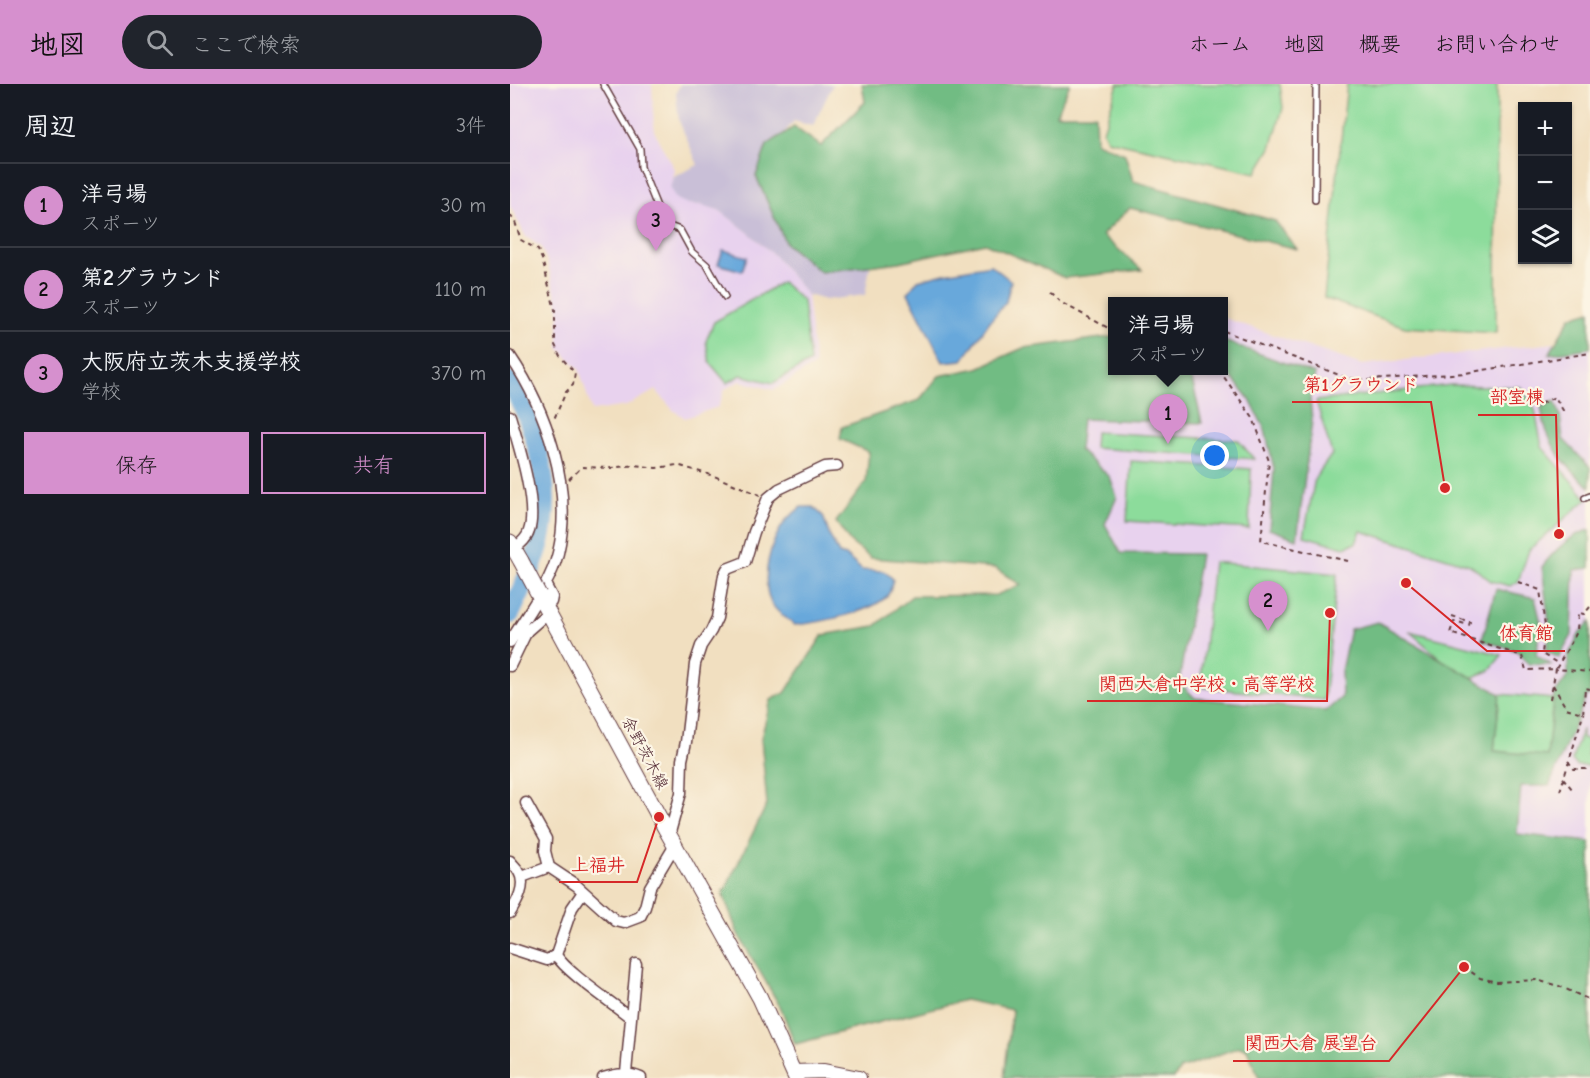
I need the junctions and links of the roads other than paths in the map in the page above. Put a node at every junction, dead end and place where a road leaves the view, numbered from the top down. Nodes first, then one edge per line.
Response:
1 (603, 84) edge
2 (1316, 84) edge
3 (1315, 200) dead end
4 (725, 297) dead end
5 (510, 356) edge
6 (510, 416) edge
7 (837, 466) dead end
8 (514, 553) edge
9 (545, 594) junction
10 (543, 616) dead end
11 (510, 642) edge
12 (510, 666) edge
13 (526, 803) dead end
14 (672, 841) junction
15 (510, 861) edge
16 (549, 867) junction
17 (517, 873) edge
18 (583, 892) junction
19 (510, 913) edge
20 (510, 948) edge
21 (555, 955) junction
22 (636, 964) dead end
23 (631, 1018) junction
24 (626, 1073) junction
25 (795, 1075) edge
26 (603, 1078) edge
27 (641, 1078) edge
28 (859, 1078) edge

1 - 4 lane
2 - 3 lane
5 - 9 street
6 - 8 street
7 - 14 street
8 - 9 main road, 余野茨木線, bridge
9 - 11 street
9 - 14 main road, 余野茨木線
10 - 12 street
13 - 16 street
14 - 18 street
14 - 25 main road, 余野茨木線
15 - 17 street
16 - 17 street
16 - 18 street
17 - 19 street
18 - 21 street
20 - 21 street
21 - 23 street
22 - 23 street
23 - 24 street
24 - 26 street
24 - 27 street
25 - 28 street

